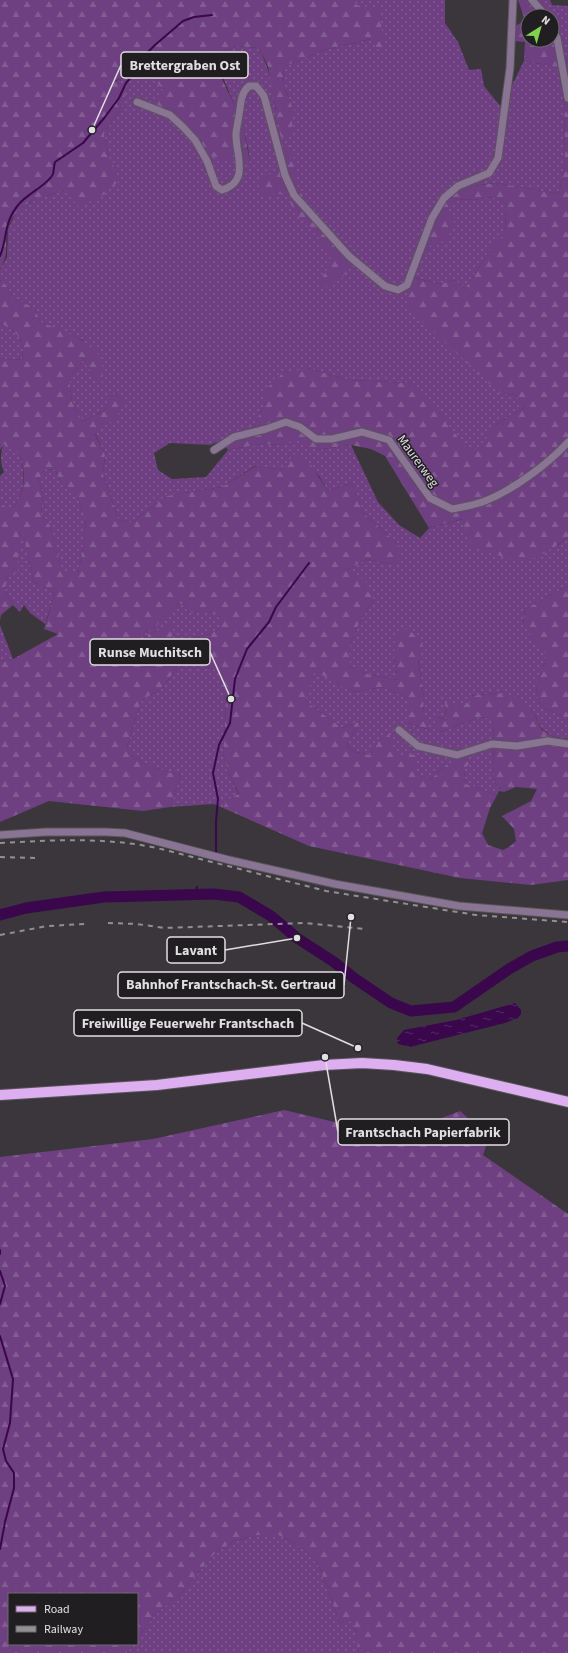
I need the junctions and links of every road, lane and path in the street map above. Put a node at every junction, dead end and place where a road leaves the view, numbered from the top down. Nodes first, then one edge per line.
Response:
1 (513, 0) edge
2 (532, 0) edge
3 (539, 8) edge
4 (559, 48) edge
5 (568, 98) edge
6 (137, 102) dead end
7 (568, 442) edge
8 (214, 450) dead end
9 (399, 730) dead end
10 (568, 744) edge
11 (0, 834) edge
12 (568, 915) edge
13 (0, 1095) edge
14 (568, 1102) edge

1 - 6 street
2 - 3 street
4 - 5 street
7 - 8 street, Maurerweg
9 - 10 street
11 - 12 street
13 - 14 main road

